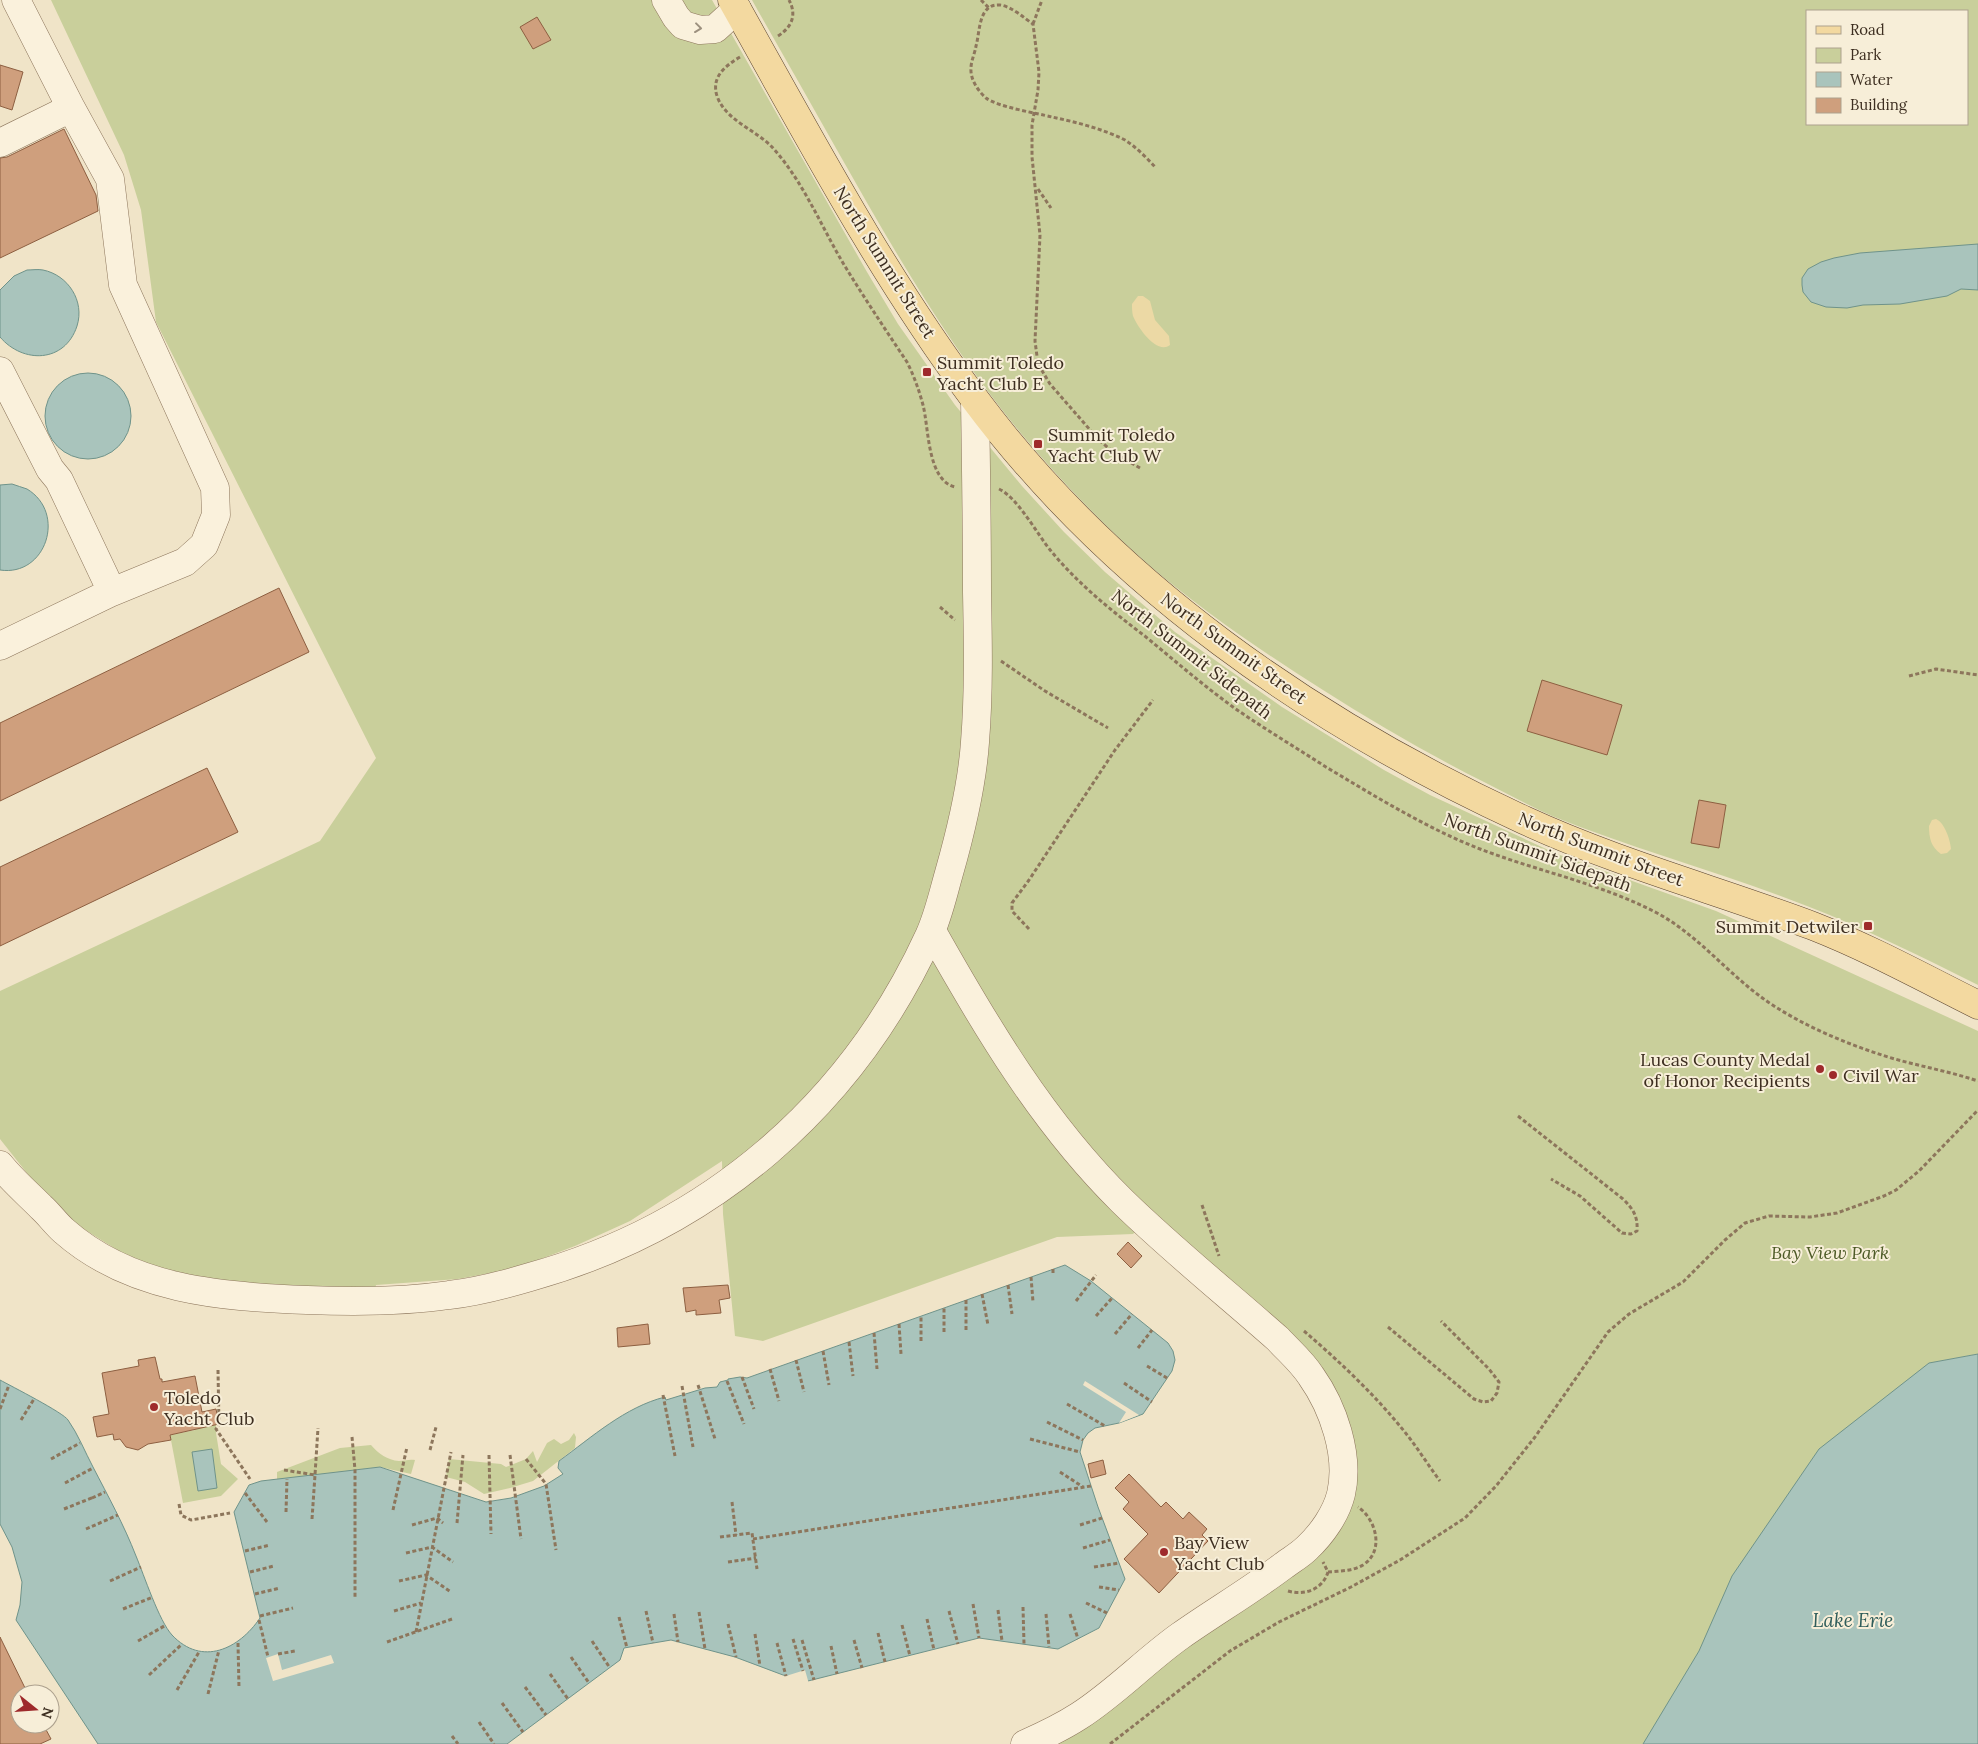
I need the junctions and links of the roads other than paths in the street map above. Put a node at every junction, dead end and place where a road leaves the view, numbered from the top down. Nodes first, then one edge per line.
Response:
1 (16, 0) edge
2 (666, 0) edge
3 (734, 5) edge
4 (71, 108) junction
5 (0, 143) edge
6 (0, 371) edge
7 (975, 400) junction
8 (112, 592) junction
9 (0, 646) edge
10 (932, 931) junction
11 (1978, 1005) edge
12 (0, 1165) edge
13 (1025, 1744) edge

1 - 4 street
2 -> 3 street
3 - 7 main road, North Summit Street
4 - 5 street
4 - 8 street
6 - 8 street
7 - 10 street
7 - 11 main road, North Summit Street
8 - 9 street
10 - 12 street
10 - 13 street

